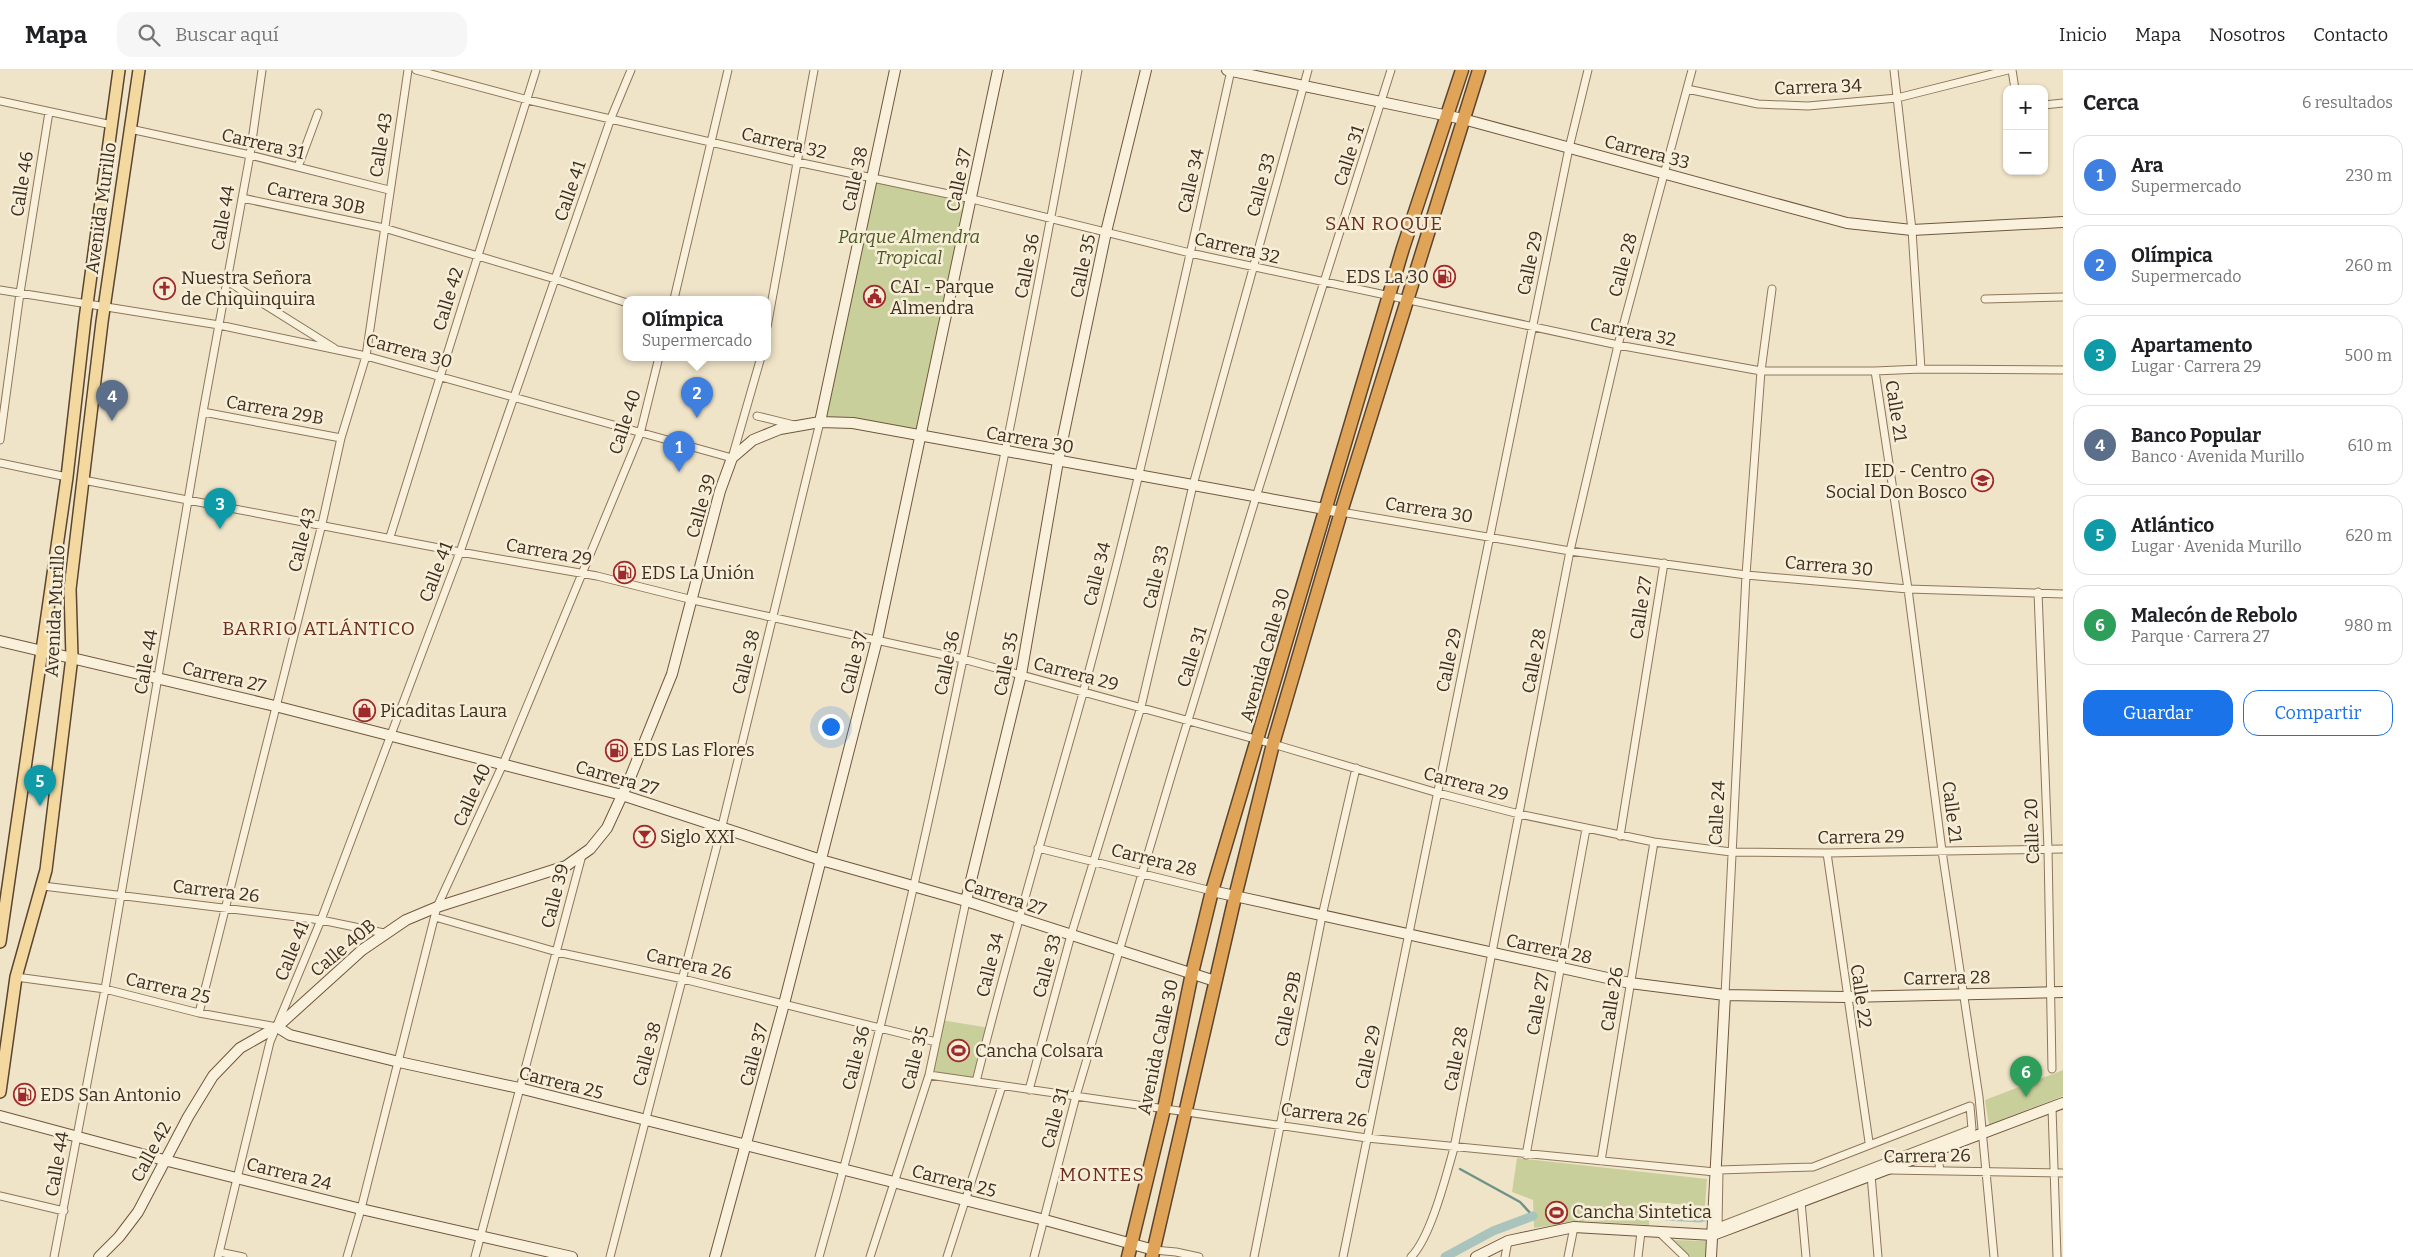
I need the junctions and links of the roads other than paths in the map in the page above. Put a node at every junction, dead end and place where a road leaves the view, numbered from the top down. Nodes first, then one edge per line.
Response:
1 (119, 70) edge
2 (139, 70) edge
3 (262, 70) edge
4 (408, 70) edge
5 (416, 70) edge
6 (536, 70) edge
7 (631, 70) edge
8 (728, 70) edge
9 (814, 70) edge
10 (895, 70) edge
11 (998, 70) edge
12 (1078, 70) edge
13 (1146, 70) edge
14 (1229, 70) edge
15 (1308, 70) edge
16 (1391, 70) edge
17 (1462, 70) edge
18 (1479, 70) edge
19 (1588, 70) edge
20 (1692, 70) edge
21 (1894, 70) edge
22 (2010, 70) edge
23 (1304, 85) junction
24 (2014, 85) edge
25 (1687, 89) junction
26 (1897, 98) junction
27 (528, 100) junction
28 (1382, 100) junction
29 (0, 101) edge
30 (2063, 103) edge
31 (2048, 105) edge
32 (48, 112) junction
33 (318, 113) dead end
34 (1447, 115) junction
35 (611, 118) junction
36 (1463, 119) junction
37 (112, 125) junction
38 (130, 129) junction
39 (711, 141) junction
40 (1569, 148) junction
41 (250, 156) junction
42 (796, 162) junction
43 (298, 167) junction
44 (1663, 174) junction
45 (871, 178) junction
46 (389, 190) junction
47 (242, 198) junction
48 (972, 200) junction
49 (1051, 218) junction
50 (2063, 222) edge
51 (384, 228) junction
52 (1912, 230) junction
53 (1106, 232) junction
54 (1190, 253) junction
55 (478, 255) junction
56 (1254, 267) junction
57 (555, 279) junction
58 (227, 281) junction
59 (1324, 283) junction
60 (1772, 289) dead end
61 (0, 290) edge
62 (20, 293) junction
63 (1390, 295) junction
64 (675, 296) edge
65 (2063, 297) edge
66 (1985, 299) dead end
67 (1408, 300) junction
68 (623, 302) edge
69 (88, 303) junction
70 (771, 304) edge
71 (104, 306) junction
72 (219, 325) junction
73 (1532, 328) junction
74 (1618, 345) junction
75 (339, 350) junction
76 (366, 356) junction
77 (658, 361) edge
78 (760, 361) edge
79 (1921, 368) junction
80 (1761, 370) junction
81 (2063, 370) edge
82 (1875, 371) junction
83 (442, 376) junction
84 (514, 398) junction
85 (203, 412) junction
86 (757, 416) dead end
87 (820, 422) junction
88 (795, 425) junction
89 (640, 434) junction
90 (920, 437) junction
91 (341, 438) junction
92 (0, 440) edge
93 (1005, 452) junction
94 (732, 458) junction
95 (1058, 461) junction
96 (0, 463) edge
97 (1138, 476) junction
98 (67, 477) junction
99 (83, 480) junction
100 (1193, 486) junction
101 (1256, 497) junction
102 (188, 499) junction
103 (1326, 509) junction
104 (1341, 512) junction
105 (322, 524) junction
106 (1490, 536) junction
107 (390, 537) junction
108 (1570, 551) junction
109 (460, 552) junction
110 (1664, 563) junction
111 (582, 573) junction
112 (1746, 575) junction
113 (1908, 589) junction
114 (2038, 592) junction
115 (2063, 594) edge
116 (693, 600) junction
117 (774, 618) junction
118 (877, 640) junction
119 (0, 641) edge
120 (43, 650) junction
121 (72, 657) junction
122 (963, 659) junction
123 (1022, 675) junction
124 (159, 678) junction
125 (1083, 691) junction
126 (275, 706) junction
127 (1141, 706) junction
128 (1189, 720) junction
129 (390, 734) junction
130 (1258, 740) junction
131 (1273, 744) junction
132 (503, 764) junction
133 (1356, 768) junction
134 (1438, 792) junction
135 (622, 795) junction
136 (1519, 814) junction
137 (722, 826) junction
138 (1586, 828) junction
139 (1620, 836) junction
140 (1654, 842) junction
141 (1038, 848) junction
142 (2048, 849) junction
143 (2063, 849) edge
144 (1942, 851) junction
145 (1731, 852) junction
146 (1827, 853) junction
147 (582, 855) junction
148 (821, 860) junction
149 (1093, 862) junction
150 (1142, 874) junction
151 (4, 882) edge
152 (43, 886) junction
153 (914, 886) junction
154 (1212, 891) junction
155 (121, 896) junction
156 (1235, 897) junction
157 (966, 901) junction
158 (225, 910) junction
159 (436, 912) junction
160 (1322, 916) junction
161 (1018, 918) junction
162 (321, 920) junction
163 (384, 933) junction
164 (1071, 935) junction
165 (1408, 935) junction
166 (0, 942) edge
167 (1120, 951) junction
168 (557, 952) junction
169 (1491, 953) junction
170 (1559, 968) junction
171 (1192, 973) junction
172 (16, 977) junction
173 (683, 979) junction
174 (1215, 981) junction
175 (1630, 983) junction
176 (105, 990) junction
177 (2052, 992) junction
178 (2063, 992) edge
179 (1963, 993) junction
180 (1725, 996) junction
181 (1846, 997) junction
182 (784, 1004) junction
183 (199, 1013) junction
184 (277, 1027) junction
185 (879, 1028) junction
186 (936, 1042) junction
187 (399, 1062) junction
188 (2052, 1069) dead end
189 (930, 1075) junction
190 (976, 1082) junction
191 (1002, 1086) junction
192 (519, 1088) junction
193 (1029, 1090) junction
194 (0, 1092) edge
195 (1076, 1096) junction
196 (2063, 1103) edge
197 (2052, 1108) junction
198 (1164, 1109) junction
199 (1185, 1112) junction
200 (0, 1116) edge
201 (646, 1120) junction
202 (1280, 1126) junction
203 (1982, 1130) junction
204 (77, 1137) junction
205 (1367, 1138) junction
206 (1869, 1142) dead end
207 (746, 1146) junction
208 (1454, 1148) junction
209 (1937, 1150) junction
210 (1526, 1155) junction
211 (164, 1160) junction
212 (1601, 1161) junction
213 (1813, 1163) dead end
214 (1716, 1169) junction
215 (844, 1170) junction
216 (1884, 1170) junction
217 (1940, 1171) junction
218 (1987, 1172) junction
219 (2059, 1172) edge
220 (1871, 1175) junction
221 (238, 1178) junction
222 (895, 1183) junction
223 (0, 1196) edge
224 (964, 1201) junction
225 (1801, 1202) junction
226 (361, 1209) junction
227 (64, 1211) junction
228 (1044, 1220) junction
229 (1574, 1227) junction
230 (1713, 1231) junction
231 (1640, 1232) junction
232 (1660, 1233) junction
233 (480, 1236) junction
234 (1508, 1242) junction
235 (1130, 1244) junction
236 (218, 1254) edge
237 (1153, 1254) edge
238 (1682, 1254) edge
239 (54, 1257) edge
240 (100, 1257) edge
241 (243, 1257) edge
242 (347, 1257) edge
243 (475, 1257) edge
244 (572, 1257) edge
245 (610, 1257) edge
246 (716, 1257) edge
247 (819, 1257) edge
248 (870, 1257) edge
249 (947, 1257) edge
250 (1034, 1257) edge
251 (1128, 1257) edge
252 (1166, 1257) edge
253 (1199, 1257) edge
254 (1254, 1257) edge
255 (1342, 1257) edge
256 (1411, 1257) edge
257 (1476, 1257) edge
258 (1505, 1257) edge
259 (1568, 1257) edge
260 (1638, 1257) edge
261 (1711, 1257) edge
262 (1806, 1257) edge
263 (1878, 1257) edge
264 (1994, 1257) edge
265 (2057, 1257) edge

1 - 37 main road, Avenida Murillo
2 - 38 main road, Avenida Murillo
3 - 41 street, Calle 44
4 - 46 street, Calle 43
5 - 27 street, Carrera 32
6 - 27 street, Calle 42
7 - 35 street, Calle 41
8 - 39 street
9 - 42 street
10 - 45 street, Calle 38
11 - 48 street, Calle 37
12 - 49 street, Calle 36
13 - 53 street, Calle 35
14 - 23 street, Carrera 33
14 - 54 street, Calle 34
15 - 23 street, Calle 33
16 - 28 street, Calle 31
17 - 34 highway, Avenida Calle 30
18 - 36 highway, Avenida Calle 30
19 - 40 street, Calle 29
20 - 25 street, Calle 28
21 - 26 street, Calle 21
22 - 24 street
22 - 26 street, Carrera 34
23 - 28 street, Carrera 33
23 - 56 street, Calle 33
25 - 26 street, Carrera 34
25 - 44 street, Calle 28
26 - 52 street, Calle 21
27 - 35 street, Carrera 32
27 - 55 street, Calle 42
28 - 34 street, Carrera 33
28 - 59 street, Calle 31
29 - 32 street
30 - 31 street
32 - 37 street
32 - 62 street, Calle 46
33 - 43 street
34 - 36 street, Carrera 33
34 - 63 highway, Avenida Calle 30
35 - 39 street, Carrera 32
35 - 57 street, Calle 41
36 - 40 street, Carrera 33
36 - 67 highway, Avenida Calle 30
37 - 69 main road, Avenida Murillo
38 - 41 street, Carrera 31
38 - 71 main road, Avenida Murillo
39 - 42 street, Carrera 32
39 - 64 street
40 - 44 street, Carrera 33
40 - 73 street, Calle 29
41 - 43 street, Carrera 31
41 - 47 street, Calle 44
42 - 45 street, Carrera 32
42 - 70 street
43 - 46 street, Carrera 31
44 - 52 street, Carrera 33
44 - 74 street, Calle 28
45 - 48 street, Carrera 32
45 - 87 street, Calle 38
46 - 51 street, Calle 43
47 - 51 street, Carrera 30B
47 - 58 street, Calle 44
48 - 49 street, Carrera 32
48 - 90 street, Calle 37
49 - 53 street, Carrera 32
49 - 93 street, Calle 36
50 - 52 street, Carrera 33
51 - 55 street
51 - 76 street, Calle 43
52 - 79 street, Calle 21
53 - 54 street, Carrera 32
53 - 95 street, Calle 35
54 - 56 street, Carrera 32
54 - 97 street, Calle 34
55 - 57 street
55 - 83 street, Calle 42
56 - 59 street, Carrera 32
56 - 100 street, Calle 33
57 - 68 street
57 - 84 street, Calle 41
58 - 72 street, Calle 44
58 - 75 street
59 - 63 street, Carrera 32
59 - 101 street, Calle 31
60 - 80 street, Calle 24
61 - 62 street, Carrera 30
62 - 69 street, Carrera 30
62 - 92 street, Calle 46
63 - 67 street, Carrera 32
63 - 103 highway, Avenida Calle 30
65 - 66 street
67 - 73 street, Carrera 32
67 - 104 highway, Avenida Calle 30
69 - 71 street, Carrera 30
69 - 98 main road, Avenida Murillo
71 - 72 street, Carrera 30
71 - 99 main road, Avenida Murillo
72 - 75 street, Carrera 30
72 - 85 street, Calle 44
73 - 74 street, Carrera 32
73 - 106 street, Calle 29
74 - 80 street, Carrera 32
74 - 108 street, Calle 28
75 - 76 street, Carrera 30
76 - 83 street, Carrera 30
76 - 91 street, Calle 43
77 - 89 street, Calle 40
78 - 94 street, Calle 39
79 - 81 street, Carrera 32
79 - 82 street, Carrera 32
80 - 82 street, Carrera 32
80 - 112 street, Calle 24
82 - 113 street, Calle 21
83 - 84 street, Carrera 30
83 - 107 street, Calle 42
84 - 89 street, Carrera 30
84 - 109 street, Calle 41
85 - 91 street, Carrera 29B
85 - 102 street, Calle 44
86 - 88 street, Carrera 30
87 - 88 street, Carrera 30
87 - 90 street, Carrera 30
87 - 117 street, Calle 38
88 - 94 street, Carrera 30
89 - 94 street, Carrera 30
89 - 111 street, Calle 40
90 - 93 street, Carrera 30
90 - 118 street, Calle 37
91 - 105 street, Calle 43
93 - 95 street, Carrera 30
93 - 122 street, Calle 36
94 - 116 street, Calle 39
95 - 97 street, Carrera 30
95 - 123 street, Calle 35
96 - 98 street
97 - 100 street, Carrera 30
97 - 125 street, Calle 34
98 - 120 main road, Avenida Murillo
99 - 102 street, Carrera 29
99 - 121 main road, Avenida Murillo
100 - 101 street, Carrera 30
100 - 127 street, Calle 33
101 - 103 street, Carrera 30
101 - 128 street, Calle 31
102 - 105 street, Carrera 29
102 - 124 street, Calle 44
103 - 104 street, Carrera 30
103 - 130 highway, Avenida Calle 30
104 - 106 street, Carrera 30
104 - 131 highway, Avenida Calle 30
105 - 107 street, Carrera 29
105 - 126 street, Calle 43
106 - 108 street, Carrera 30
106 - 134 street, Calle 29
107 - 109 street, Carrera 29
108 - 110 street, Carrera 30
108 - 136 street, Calle 28
109 - 111 street, Carrera 29
109 - 129 street, Calle 41
110 - 112 street, Carrera 30
110 - 139 street, Calle 27
111 - 116 street, Carrera 29
111 - 132 street, Calle 40
112 - 113 street, Carrera 30
112 - 145 street, Calle 24
113 - 114 street, Carrera 30
113 - 144 street, Calle 21
114 - 115 street, Carrera 30
114 - 142 street, Calle 20
116 - 117 street, Carrera 29
116 - 135 street, Calle 39
117 - 118 street, Carrera 29
117 - 137 street, Calle 38
118 - 122 street, Carrera 29
118 - 148 street, Calle 37
119 - 120 street, Carrera 27
120 - 121 street, Carrera 27
120 - 151 main road, Avenida Murillo
121 - 124 street, Carrera 27
121 - 152 main road, Avenida Murillo
122 - 123 street, Carrera 29
122 - 153 street, Calle 36
123 - 125 street, Carrera 29
123 - 157 street, Calle 35
124 - 126 street, Carrera 27
124 - 155 street, Calle 44
125 - 127 street, Carrera 29
125 - 141 street, Calle 34
126 - 129 street, Carrera 27
126 - 158 street, Calle 43
127 - 128 street, Carrera 29
127 - 149 street, Calle 33
128 - 130 street, Carrera 29
128 - 150 street, Calle 31
129 - 132 street, Carrera 27
129 - 162 street, Calle 41
130 - 131 street, Carrera 29
130 - 154 highway, Avenida Calle 30
131 - 133 street, Carrera 29
131 - 156 highway, Avenida Calle 30
132 - 135 street, Carrera 27
132 - 159 street, Calle 40
133 - 134 street, Carrera 29
133 - 160 street, Calle 29B
134 - 136 street, Carrera 29
134 - 165 street, Calle 29
135 - 137 street, Carrera 27
135 - 147 street, Calle 39
136 - 138 street, Carrera 29
136 - 169 street, Calle 28
137 - 148 street, Carrera 27
137 - 173 street, Calle 38
138 - 139 street, Carrera 29
138 - 170 street, Calle 27
139 - 140 street, Carrera 29
140 - 145 street, Carrera 29
140 - 175 street, Calle 26
141 - 149 street, Carrera 28
141 - 161 street, Calle 34
142 - 143 street, Carrera 29
142 - 144 street, Carrera 29
142 - 177 street, Calle 20
144 - 146 street, Carrera 29
144 - 179 street, Calle 21
145 - 146 street, Carrera 29
145 - 180 street, Calle 24
146 - 181 street, Calle 22
147 - 159 street, Calle 40B
147 - 168 street, Calle 39
148 - 153 street, Carrera 27
148 - 182 street, Calle 37
149 - 150 street, Carrera 28
149 - 164 street, Calle 33
150 - 154 street, Carrera 28
150 - 167 street, Calle 31
151 - 166 main road, Avenida Murillo
152 - 155 street, Carrera 26
152 - 172 main road, Avenida Murillo
153 - 157 street, Carrera 27
153 - 185 street, Calle 36
154 - 156 street, Carrera 28
154 - 171 highway, Avenida Calle 30
155 - 158 street, Carrera 26
155 - 176 street, Calle 44
156 - 160 street, Carrera 28
156 - 174 highway, Avenida Calle 30
157 - 161 street, Carrera 27
157 - 186 street, Calle 35
158 - 162 street, Carrera 26
158 - 183 street, Calle 43
159 - 163 street, Calle 40B
159 - 168 street, Carrera 26
159 - 187 street, Calle 40
160 - 165 street, Carrera 28
160 - 202 street, Calle 29B
161 - 164 street, Carrera 27
161 - 190 street, Calle 34
162 - 163 street, Carrera 26
162 - 184 street, Calle 41
163 - 184 street, Calle 40B
164 - 167 street, Carrera 27
164 - 193 street, Calle 33
165 - 169 street, Carrera 28
165 - 205 street, Calle 29
167 - 171 street, Carrera 27
167 - 195 street, Calle 31
168 - 173 street, Carrera 26
168 - 192 street, Calle 39
169 - 170 street, Carrera 28
169 - 208 street, Calle 28
170 - 175 street, Carrera 28
170 - 210 street, Calle 27
171 - 174 street, Carrera 27
171 - 198 highway, Avenida Calle 30
172 - 176 street, Carrera 25
172 - 194 main road, Avenida Murillo
173 - 182 street, Carrera 26
173 - 201 street, Calle 38
174 - 199 highway, Avenida Calle 30
175 - 180 street, Carrera 28
175 - 212 street, Calle 26
176 - 183 street, Carrera 25
176 - 204 street, Calle 44
177 - 178 street, Carrera 28
177 - 179 street, Carrera 28
177 - 188 street, Calle 20
179 - 181 street, Carrera 28
179 - 203 street, Calle 21
180 - 181 street, Carrera 28
180 - 214 street, Calle 24
181 - 206 street, Calle 22
182 - 185 street, Carrera 26
182 - 207 street, Calle 37
183 - 184 street, Carrera 25
184 - 187 street, Carrera 25
184 - 211 street, Calle 42
184 - 221 street, Calle 41
185 - 186 street, Carrera 26
185 - 215 street, Calle 36
186 - 189 street, Calle 35
187 - 192 street, Carrera 25
187 - 226 street, Calle 40
189 - 190 street, Carrera 26
189 - 222 street, Calle 35
190 - 191 street, Carrera 26
191 - 193 street, Carrera 26
191 - 224 street
192 - 201 street, Carrera 25
192 - 233 street, Calle 39
193 - 195 street, Carrera 26
195 - 198 street, Carrera 26
195 - 228 street, Calle 31
196 - 197 street
197 - 203 street
197 - 219 street
198 - 199 street, Carrera 26
198 - 235 highway, Avenida Calle 30
199 - 202 street, Carrera 26
199 - 237 highway, Avenida Calle 30
200 - 204 street, Carrera 24
201 - 207 street, Carrera 25
201 - 245 street, Calle 38
202 - 205 street, Carrera 26
202 - 254 street, Calle 29B
203 - 209 street
203 - 218 street, Calle 21
204 - 211 street, Carrera 24
204 - 227 street, Calle 44
205 - 208 street, Carrera 26
205 - 255 street, Calle 29
207 - 215 street, Carrera 25
207 - 246 street, Calle 37
208 - 210 street, Carrera 26
208 - 256 street, Calle 28
209 - 216 street
209 - 217 street
210 - 212 street, Carrera 26
211 - 221 street, Carrera 24
211 - 240 street, Calle 42
212 - 214 street, Carrera 26
213 - 214 street, Carrera 26
214 - 214 street
214 - 230 street, Calle 24
215 - 222 street, Carrera 25
215 - 247 street, Calle 36
216 - 217 street, Carrera 26
216 - 220 street, Carrera 26
217 - 218 street, Carrera 26
218 - 219 street, Carrera 26
218 - 264 street, Calle 21
219 - 265 street
220 - 225 street, Carrera 26
220 - 263 street
221 - 226 street, Carrera 24
221 - 236 street, Calle 41
222 - 224 street, Carrera 25
222 - 248 street, Calle 35
223 - 227 street
224 - 228 street, Carrera 25
224 - 249 street
225 - 230 street, Carrera 26
225 - 262 street
226 - 233 street, Carrera 24
226 - 242 street, Calle 40
227 - 239 street, Calle 44
228 - 235 street, Carrera 25
228 - 250 street, Calle 31
229 - 231 street
229 - 234 street
229 - 259 street
230 - 232 street
230 - 261 street, Calle 24
231 - 232 street
231 - 260 street
232 - 238 street
233 - 243 street, Calle 39
233 - 244 street, Carrera 24
234 - 257 street
234 - 258 street
235 - 237 street, Carrera 25
235 - 251 highway, Avenida Calle 30
236 - 241 street
237 - 252 street, Carrera 25
237 - 253 street, Carrera 25

